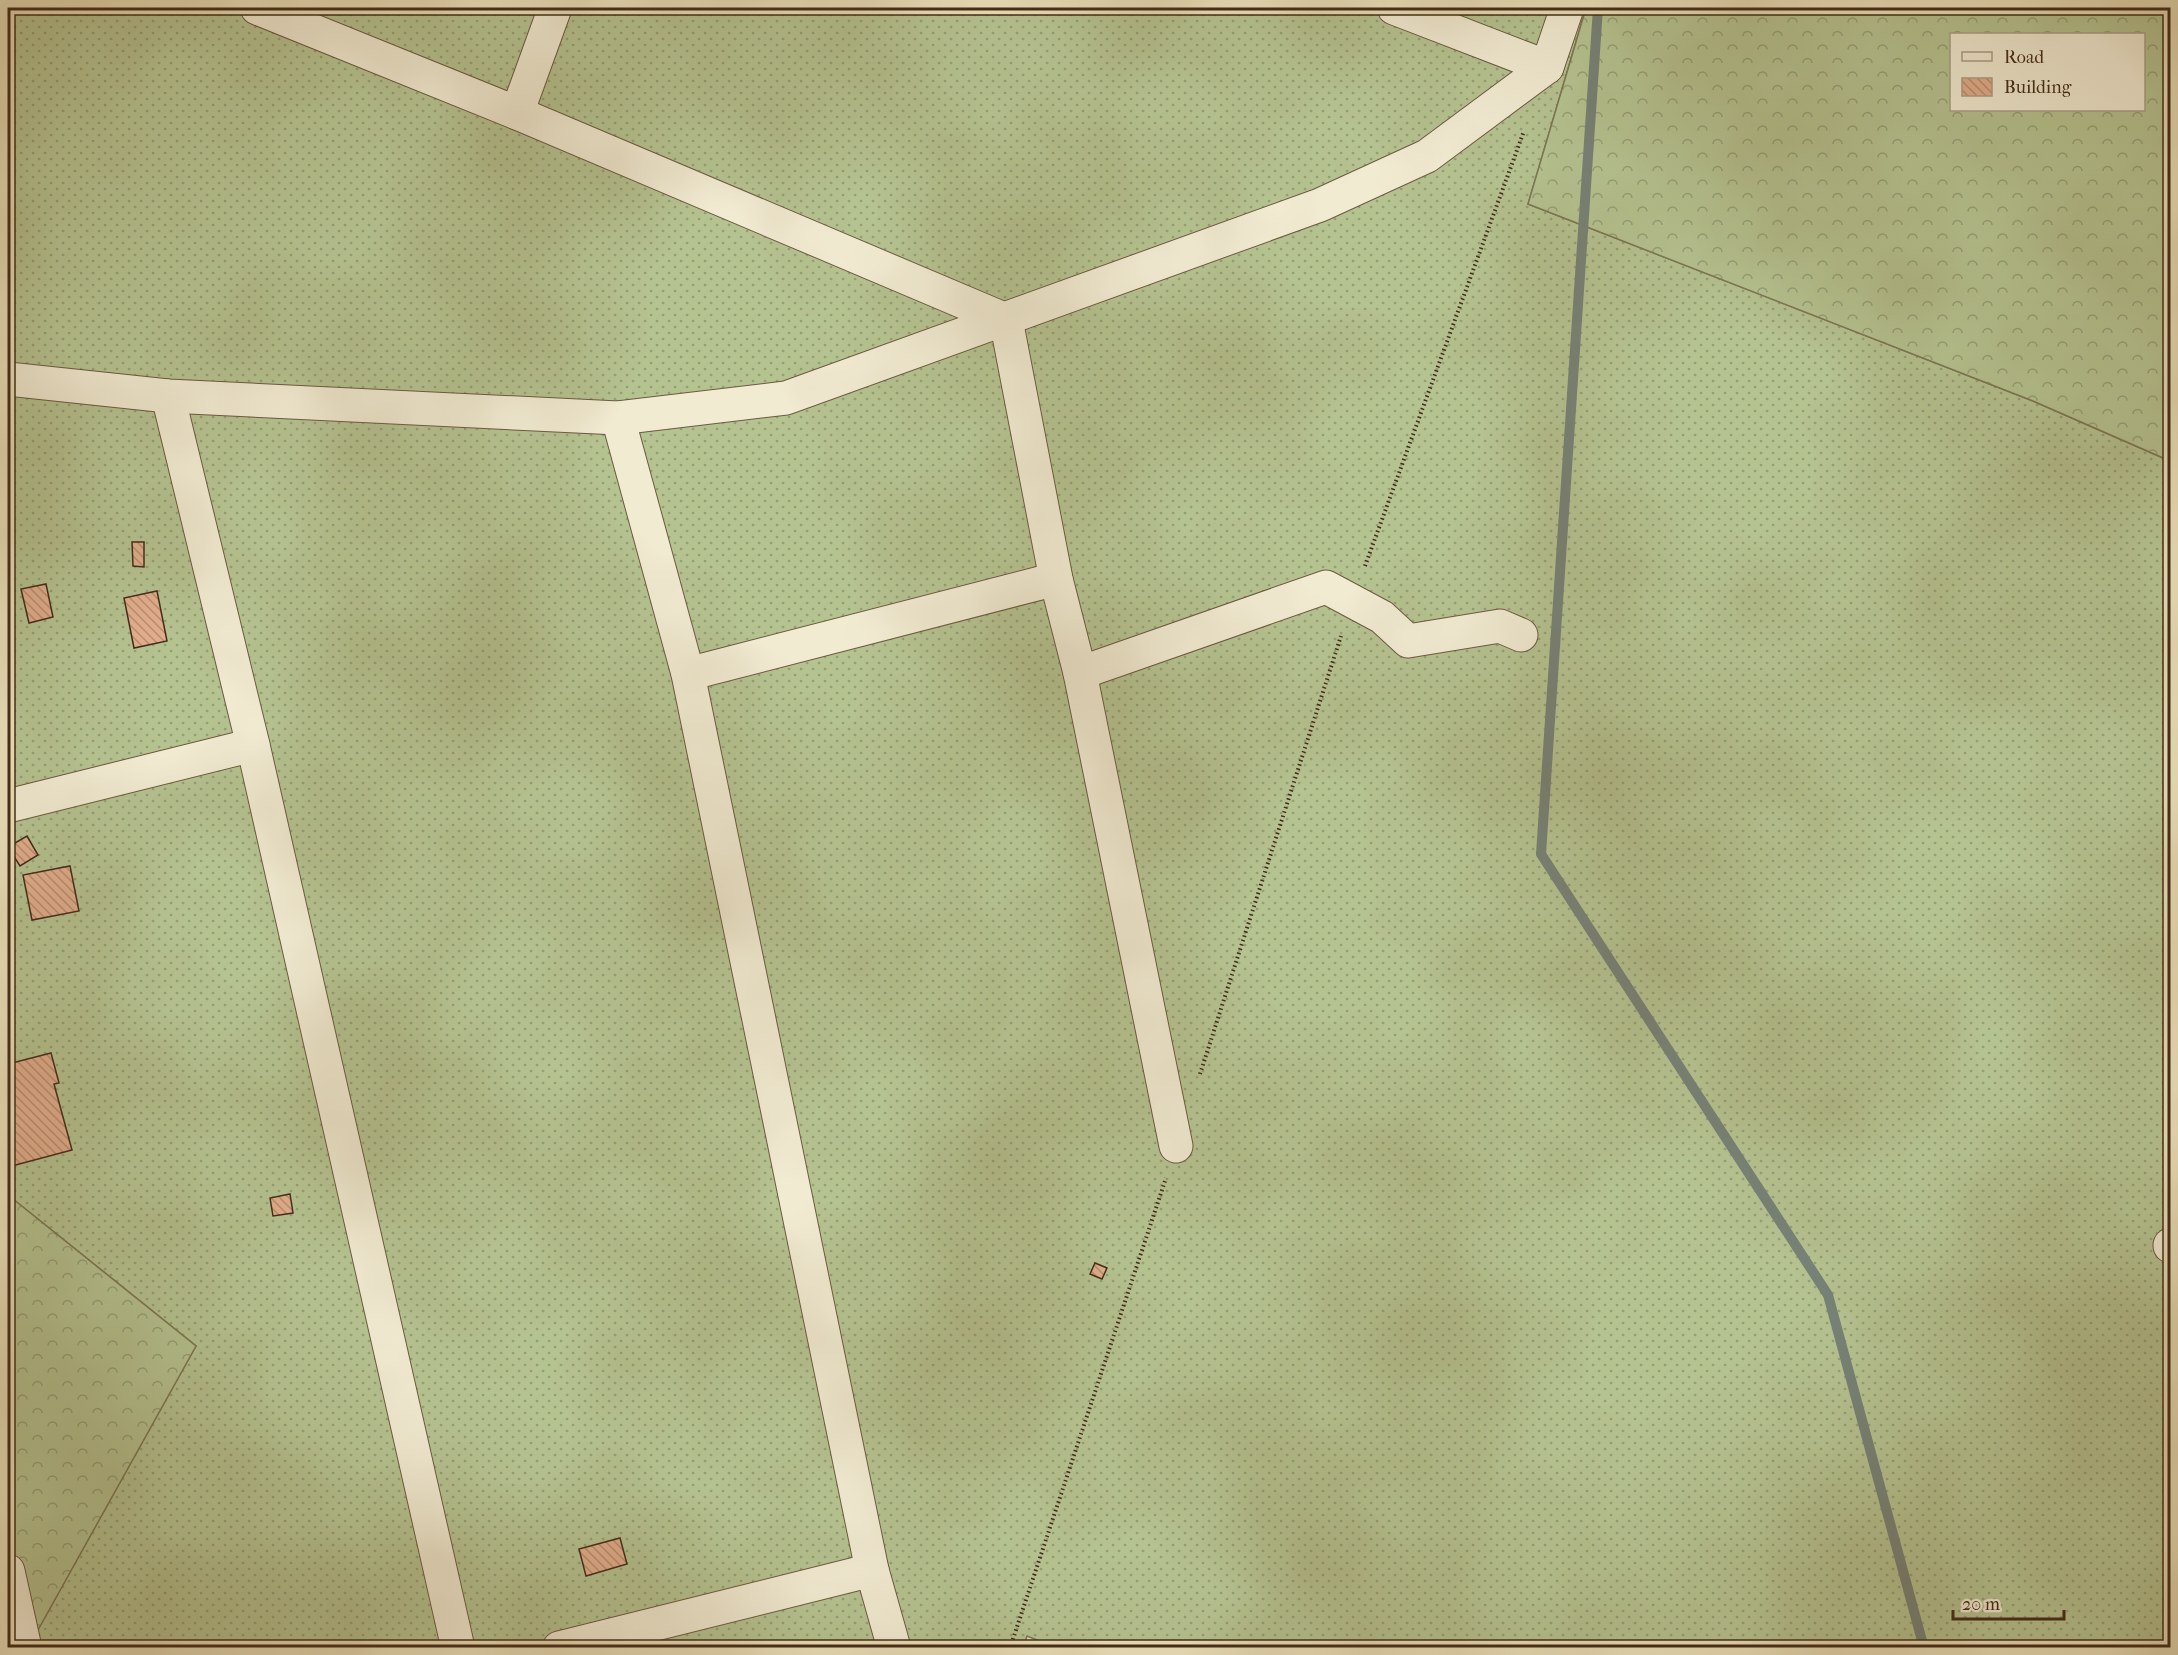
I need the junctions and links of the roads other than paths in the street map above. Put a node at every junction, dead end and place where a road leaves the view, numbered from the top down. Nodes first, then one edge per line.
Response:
1 (257, 8) edge
2 (555, 8) edge
3 (1394, 8) edge
4 (1567, 8) edge
5 (1547, 67) junction
6 (517, 113) junction
7 (1006, 320) junction
8 (8, 379) edge
9 (168, 396) junction
10 (618, 418) junction
11 (1056, 579) junction
12 (1521, 635) dead end
13 (1080, 673) junction
14 (688, 674) junction
15 (253, 745) junction
16 (8, 806) edge
17 (1176, 1146) road end
18 (872, 1570) junction
19 (8, 1571) edge
20 (25, 1647) edge
21 (458, 1647) edge
22 (559, 1647) edge
23 (894, 1647) edge

1 - 6 street
2 - 6 street
3 - 5 street
4 - 5 street
5 - 7 street
6 - 7 street
7 - 10 street
7 - 11 street
8 - 9 street
9 - 10 street
9 - 15 street
10 - 14 street
11 - 13 street
11 - 14 street
12 - 13 street
13 - 17 street
14 - 18 street
15 - 16 street
15 - 21 street
18 - 22 street
18 - 23 street
19 - 20 street

